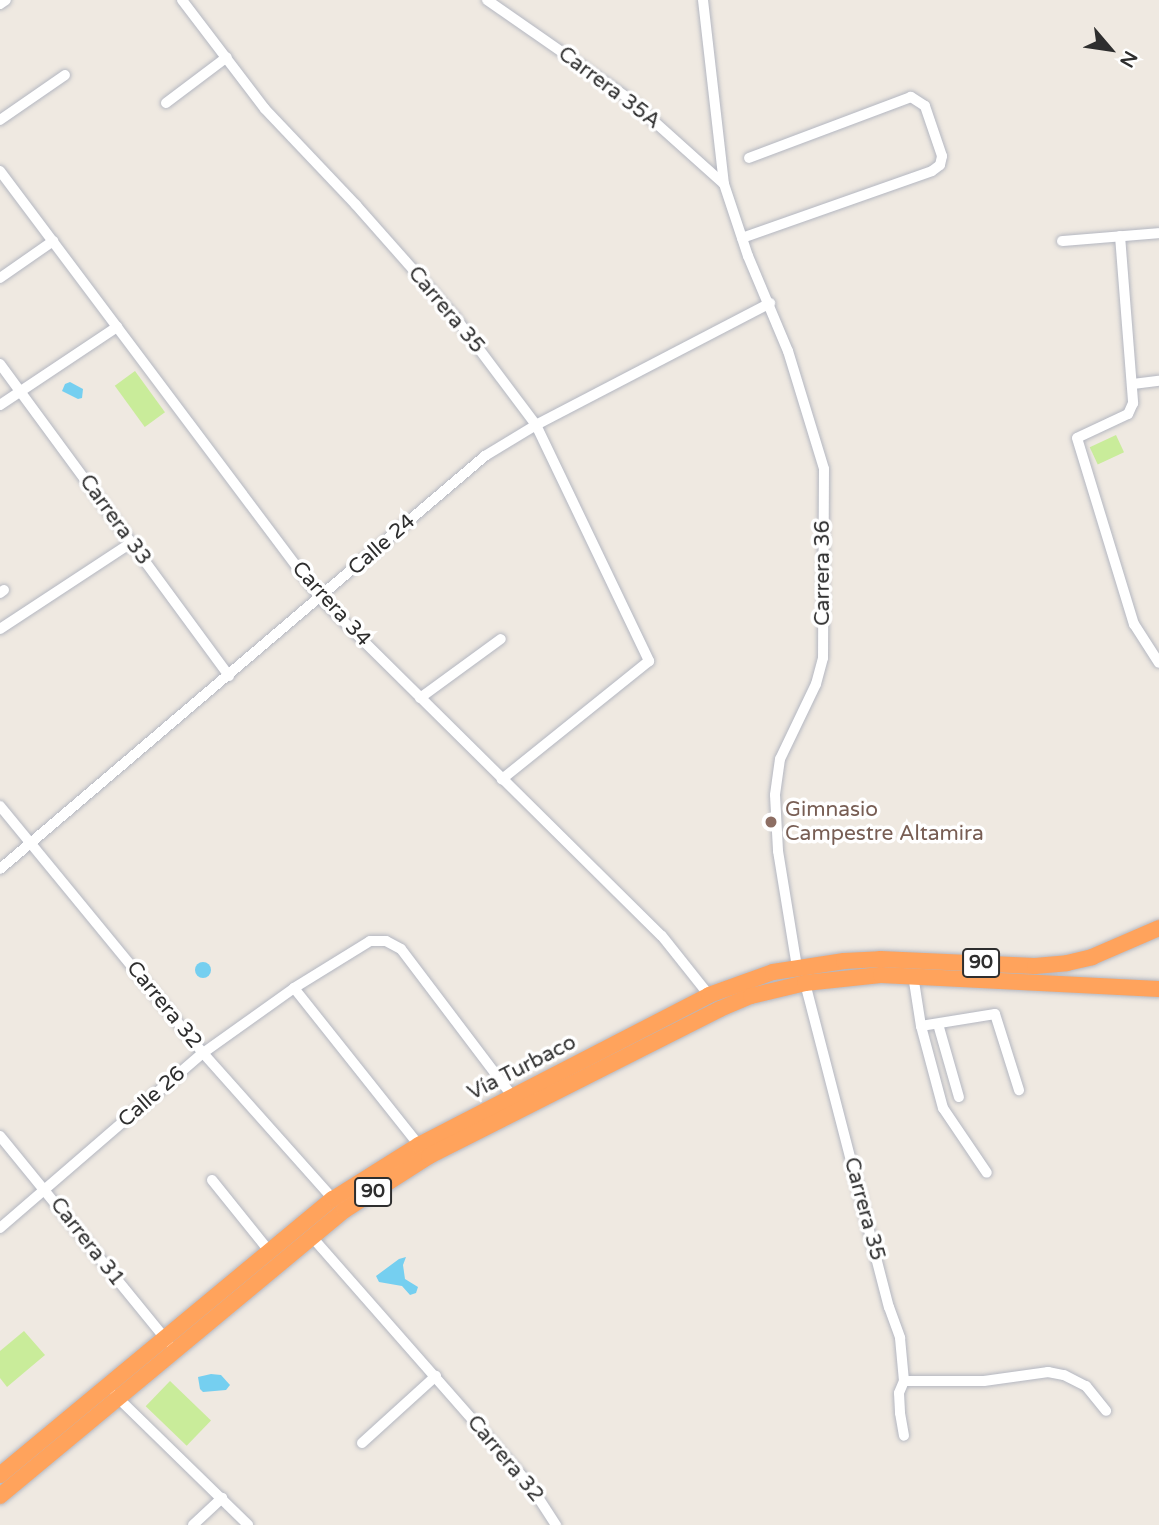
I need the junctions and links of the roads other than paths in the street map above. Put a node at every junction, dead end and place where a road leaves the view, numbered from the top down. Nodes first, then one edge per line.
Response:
1 (6, 0) edge
2 (182, 0) edge
3 (487, 0) edge
4 (703, 0) edge
5 (0, 4) edge
6 (227, 57) junction
7 (65, 75) dead end
8 (166, 103) dead end
9 (0, 120) edge
10 (750, 158) dead end
11 (0, 171) edge
12 (724, 184) junction
13 (1159, 233) edge
14 (1120, 236) junction
15 (742, 238) junction
16 (53, 241) junction
17 (1062, 241) dead end
18 (0, 278) edge
19 (770, 303) junction
20 (117, 327) junction
21 (0, 364) edge
22 (1159, 381) edge
23 (1133, 384) junction
24 (21, 391) junction
25 (0, 405) edge
26 (536, 425) junction
27 (131, 543) junction
28 (321, 598) junction
29 (0, 629) edge
30 (501, 639) dead end
31 (1159, 663) edge
32 (229, 677) junction
33 (420, 698) junction
34 (502, 779) junction
35 (0, 806) edge
36 (30, 843) junction
37 (0, 869) edge
38 (1159, 928) edge
39 (797, 967) junction
40 (913, 975) junction
41 (805, 983) junction
42 (294, 988) junction
43 (1159, 989) edge
44 (709, 995) junction
45 (938, 1024) junction
46 (920, 1026) junction
47 (203, 1053) junction
48 (1019, 1090) dead end
49 (513, 1097) junction
50 (959, 1097) dead end
51 (0, 1136) edge
52 (419, 1145) junction
53 (987, 1173) dead end
54 (212, 1180) dead end
55 (45, 1189) junction
56 (334, 1199) junction
57 (0, 1227) edge
58 (312, 1237) junction
59 (269, 1251) junction
60 (169, 1343) junction
61 (436, 1376) junction
62 (904, 1381) junction
63 (111, 1391) junction
64 (1106, 1411) dead end
65 (904, 1436) dead end
66 (362, 1443) dead end
67 (0, 1474) edge
68 (0, 1496) edge
69 (222, 1498) junction
70 (551, 1522) edge
71 (193, 1525) edge
72 (248, 1525) edge

1 - 5 street
2 - 6 street, Carrera 35
3 - 12 street, Carrera 35A
4 - 12 street, Carrera 36
6 - 8 street
6 - 26 street, Carrera 35
7 - 9 street
10 - 15 street
11 - 16 street, Carrera 34
12 - 15 street, Carrera 36
13 - 14 street
14 - 17 street
14 - 23 street
15 - 19 street, Carrera 36
16 - 18 street
16 - 20 street, Carrera 34
19 - 26 street, Calle 24
19 - 39 street, Carrera 36
20 - 24 street
20 - 28 street, Carrera 34
21 - 24 street, Carrera 33
22 - 23 street
23 - 31 street
24 - 25 street
24 - 27 street, Carrera 33
26 - 28 street, Calle 24
26 - 34 street, Carrera 35
27 - 29 street
27 - 32 street, Carrera 33
28 - 32 street, Calle 24
28 - 33 street, Carrera 34
30 - 33 street
32 - 36 street, Calle 24
33 - 34 street, Carrera 34
34 - 44 street, Carrera 34
35 - 36 street, Carrera 32
36 - 37 street, Calle 24
36 - 47 street, Carrera 32
38 - 39 highway, Vía Turbaco / 90
39 - 44 highway, Vía Turbaco / 90
40 - 41 highway, Vía Turbaco / 90
40 - 43 highway, Vía Turbaco / 90
40 - 46 street
41 - 58 highway, Vía Turbaco / 90
41 - 62 street, Carrera 35
42 - 47 street, Calle 26
42 - 49 street, Calle 26
42 - 52 street
44 - 49 highway, Vía Turbaco / 90
45 - 46 street
45 - 48 street
45 - 50 street
46 - 53 street
47 - 55 street, Calle 26
47 - 56 street, Carrera 32
49 - 52 highway, Vía Turbaco / 90
51 - 55 street, Carrera 31
52 - 56 highway, Vía Turbaco / 90
54 - 59 street
55 - 57 street, Calle 26
55 - 60 street, Carrera 31
56 - 59 highway, Vía Turbaco / 90
58 - 60 highway, Vía Turbaco / 90
58 - 61 street, Carrera 32
59 - 60 highway, Vía Turbaco / 90
60 - 63 highway, Vía Turbaco / 90
61 - 66 street
61 - 70 street, Carrera 32
62 - 64 street
62 - 65 street, Carrera 35
63 - 67 highway, Vía Turbaco / 90
63 - 68 highway, Vía Turbaco / 90
63 - 69 street
69 - 71 street
69 - 72 street

